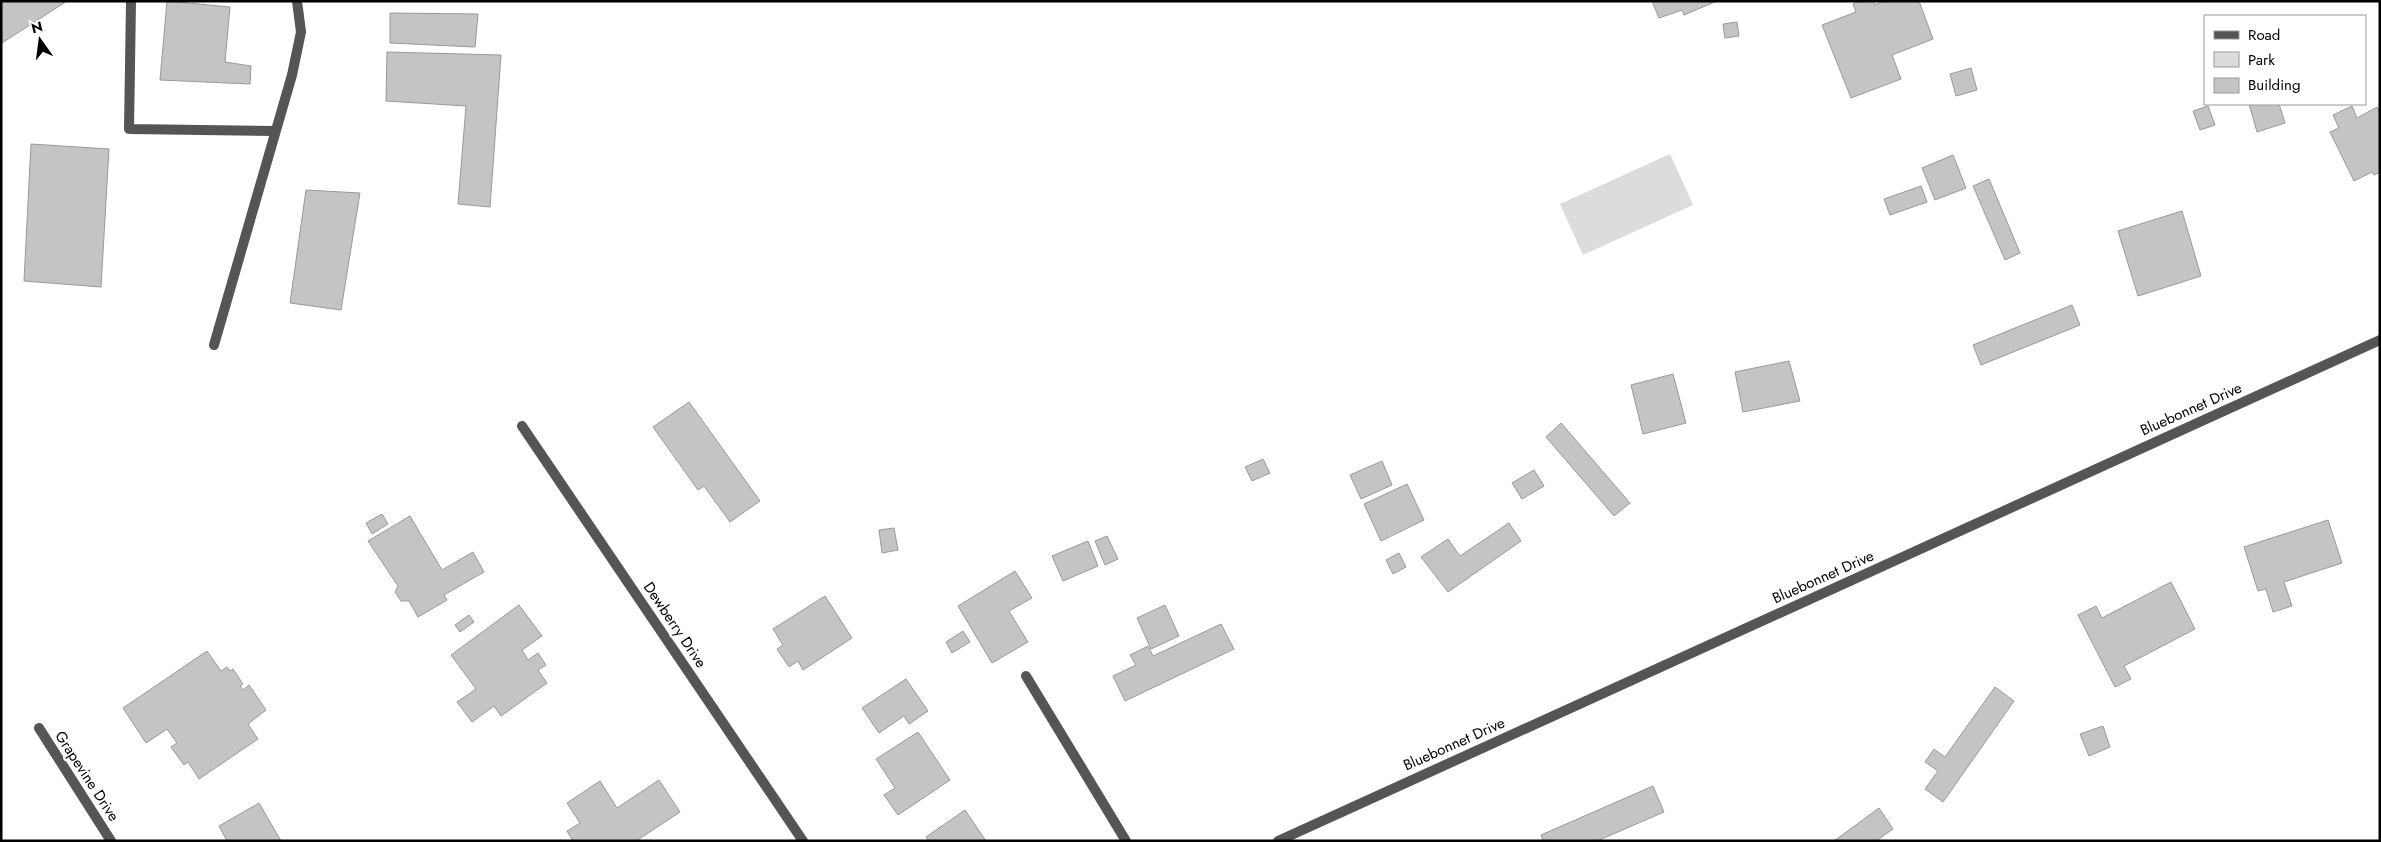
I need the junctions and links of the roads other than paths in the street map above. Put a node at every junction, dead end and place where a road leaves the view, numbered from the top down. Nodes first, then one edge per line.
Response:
1 (130, 1) edge
2 (297, 1) edge
3 (275, 132) junction
4 (2380, 340) edge
5 (214, 345) dead end
6 (522, 426) dead end
7 (1026, 676) dead end
8 (38, 728) dead end
9 (111, 841) edge
10 (803, 841) edge
11 (1126, 841) edge
12 (1278, 841) edge

1 - 3 street
2 - 3 street
3 - 5 street
4 - 12 street, Bluebonnet Drive
6 - 10 street, Dewberry Drive
7 - 11 street
8 - 9 street, Grapevine Drive

